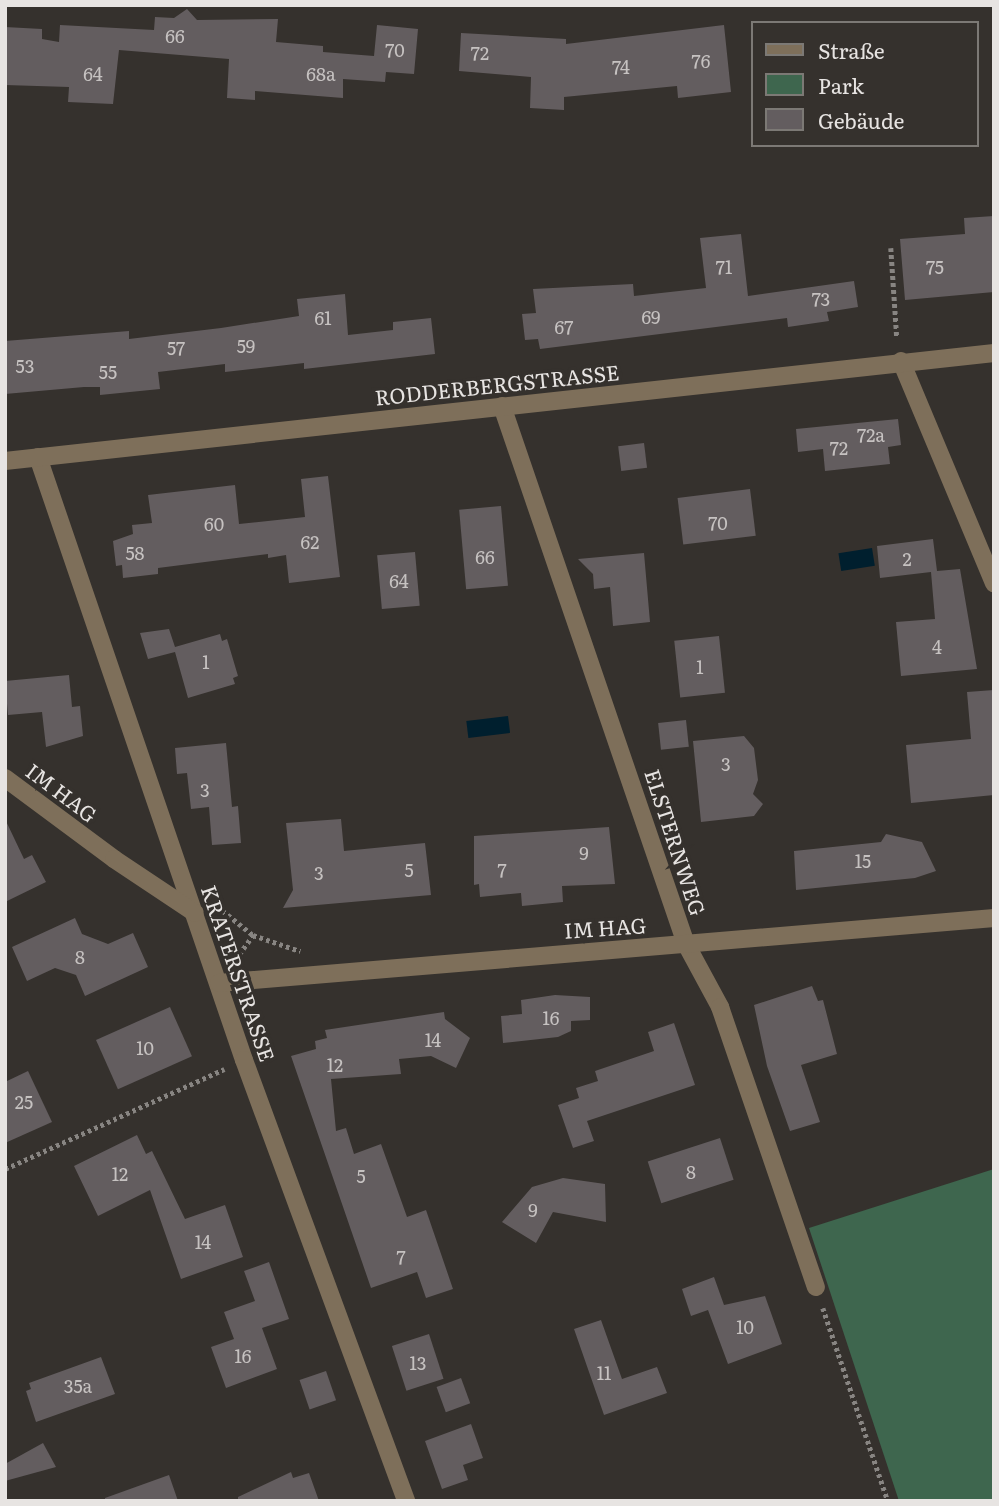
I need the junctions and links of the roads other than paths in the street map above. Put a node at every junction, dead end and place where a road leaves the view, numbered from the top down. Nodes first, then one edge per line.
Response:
1 (994, 353) edge
2 (901, 361) junction
3 (502, 407) junction
4 (38, 457) junction
5 (5, 461) edge
6 (994, 583) edge
7 (5, 778) edge
8 (195, 913) junction
9 (994, 918) edge
10 (686, 944) junction
11 (219, 983) junction
12 (816, 1287) road end
13 (406, 1501) edge

1 - 2 street, RODDERBERGSTRASSE
2 - 3 street, RODDERBERGSTRASSE
2 - 6 street
3 - 4 street, RODDERBERGSTRASSE
3 - 10 street, ELSTERNWEG
4 - 5 street, RODDERBERGSTRASSE
4 - 8 street, KRATERSTRASSE
7 - 8 street, IM HAG
8 - 11 street, KRATERSTRASSE
9 - 10 street, IM HAG
10 - 11 street, IM HAG
10 - 12 street, ELSTERNWEG
11 - 13 street, KRATERSTRASSE

